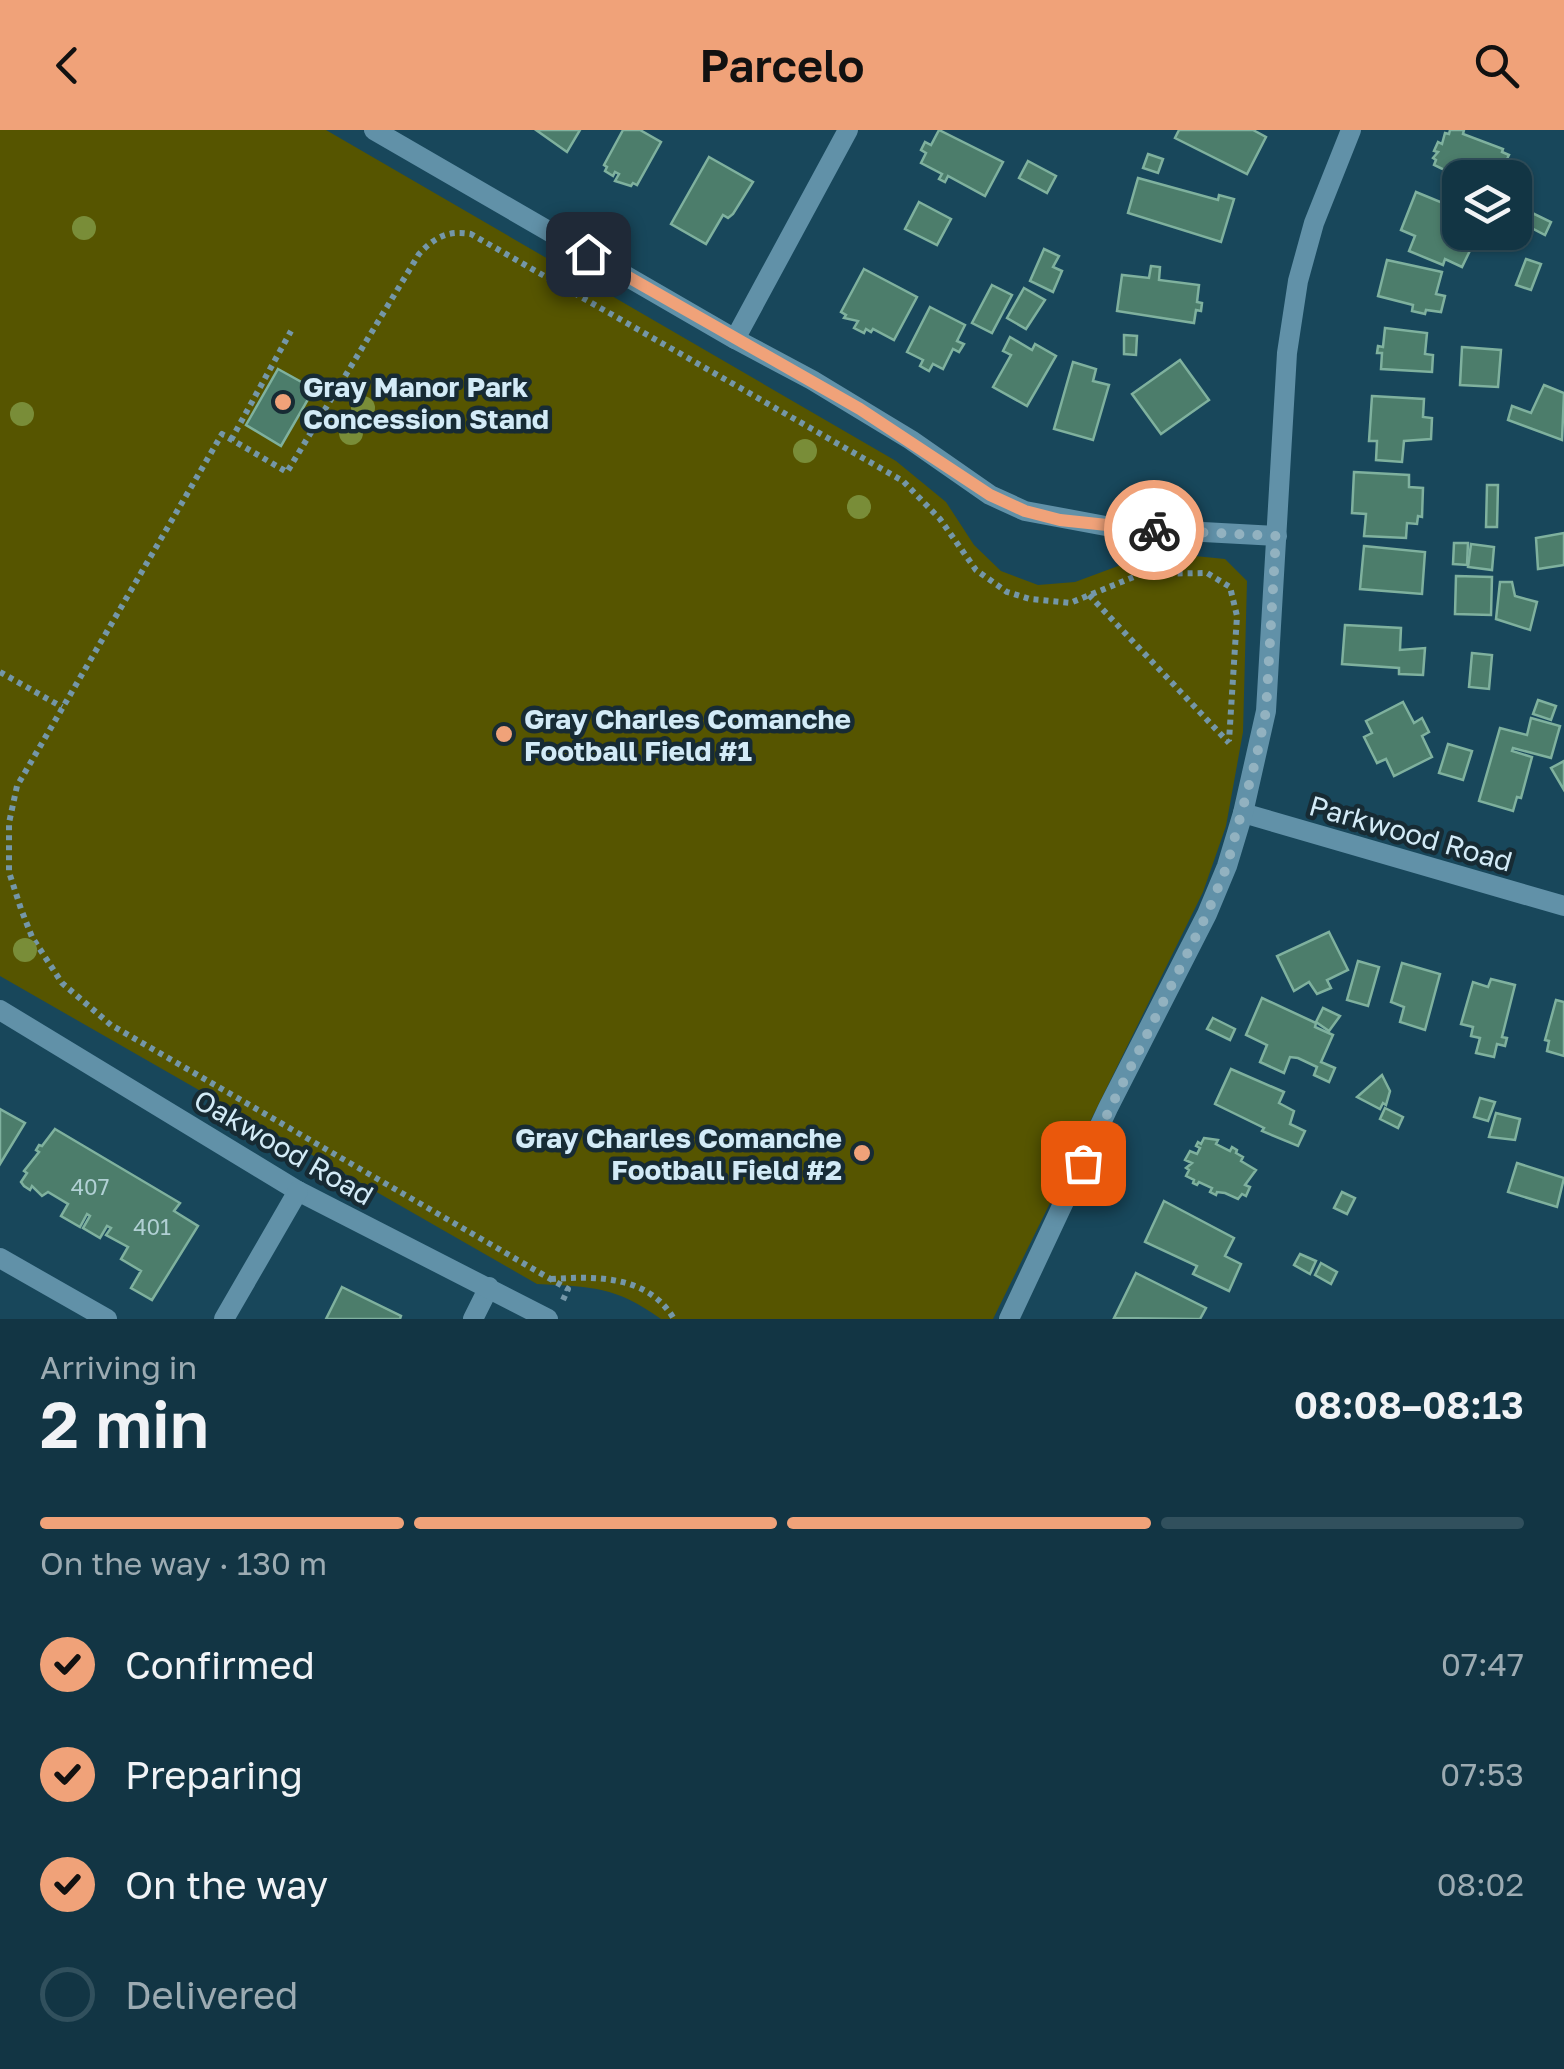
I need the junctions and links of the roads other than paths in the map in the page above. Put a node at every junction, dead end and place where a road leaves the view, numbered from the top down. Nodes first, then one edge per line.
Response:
1 (374, 130) edge
2 (848, 130) edge
3 (1351, 130) edge
4 (735, 340) junction
5 (1276, 536) junction
6 (1243, 813) junction
7 (1564, 906) edge
8 (0, 1010) edge
9 (298, 1191) junction
10 (0, 1258) edge
11 (489, 1288) junction
12 (107, 1319) edge
13 (224, 1319) edge
14 (473, 1319) edge
15 (548, 1319) edge
16 (1010, 1319) edge

1 - 4 street
2 - 4 street
3 - 5 street
4 - 5 street
5 - 6 street
6 - 7 street, Parkwood Road
6 - 16 street
8 - 9 street, Oakwood Road
9 - 11 street, Oakwood Road
9 - 13 street
10 - 12 street
11 - 14 street
11 - 15 street, Oakwood Road

